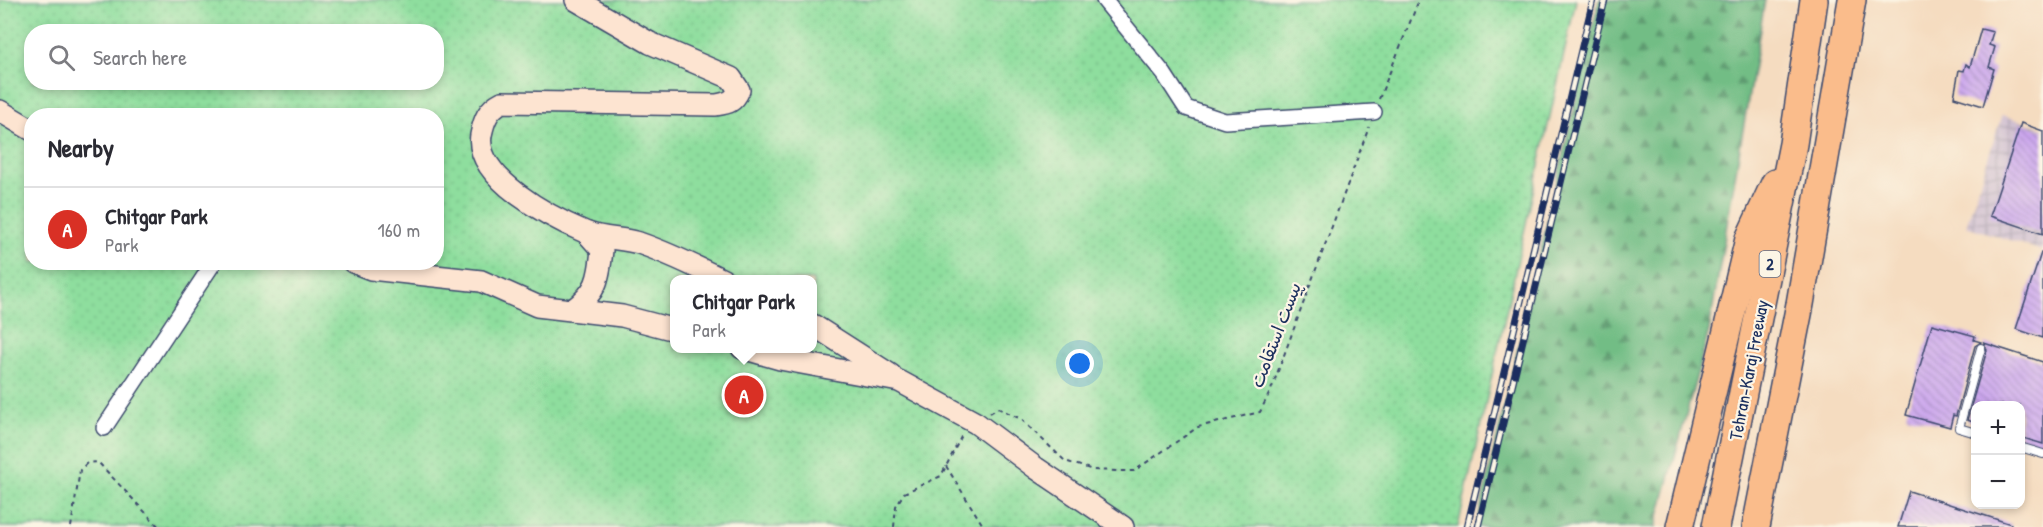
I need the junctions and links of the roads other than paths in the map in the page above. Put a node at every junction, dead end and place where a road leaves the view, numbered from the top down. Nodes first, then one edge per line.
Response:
1 (576, 0) edge
2 (1104, 0) edge
3 (1814, 0) edge
4 (1852, 0) edge
5 (0, 111) edge
6 (1374, 112) road end
7 (24, 125) edge
8 (1793, 144) junction
9 (586, 233) junction
10 (209, 270) edge
11 (380, 270) edge
12 (715, 275) edge
13 (573, 310) junction
14 (817, 328) edge
15 (670, 329) edge
16 (1981, 348) dead end
17 (759, 353) edge
18 (899, 381) junction
19 (104, 428) dead end
20 (1971, 432) edge
21 (2025, 449) edge
22 (2043, 454) edge
23 (1123, 527) edge
24 (1680, 527) edge
25 (1716, 527) edge
26 (1756, 527) edge

1 - 9 street
2 - 6 street
3 - 8 highway, Tehran-Karaj Freeway / 2
4 - 26 highway, Tehran-Karaj Freeway / 2
5 - 7 street
8 - 24 highway
8 - 25 highway, Tehran-Karaj Freeway / 2
9 - 12 street
9 - 13 street
10 - 19 street
11 - 13 street
13 - 15 street
14 - 18 street
16 - 20 lane
17 - 18 street
18 - 23 street
21 - 22 lane

